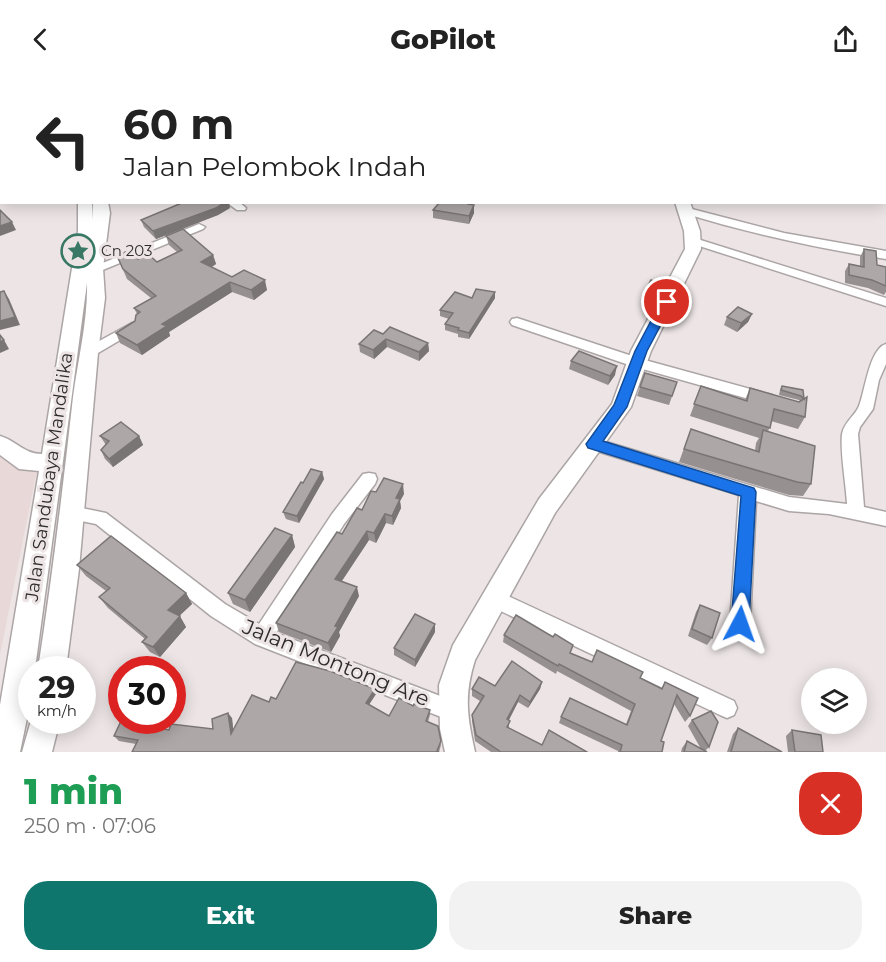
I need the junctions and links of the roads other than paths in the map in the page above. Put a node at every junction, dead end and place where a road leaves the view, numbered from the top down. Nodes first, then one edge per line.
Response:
1 (86, 204) edge
2 (100, 204) edge
3 (234, 204) edge
4 (683, 206) edge
5 (241, 208) dead end
6 (199, 227) dead end
7 (694, 241) junction
8 (886, 255) edge
9 (87, 271) junction
10 (886, 302) edge
11 (517, 322) dead end
12 (132, 327) edge
13 (886, 349) edge
14 (88, 353) junction
15 (637, 363) junction
16 (782, 403) edge
17 (0, 444) edge
18 (593, 444) junction
19 (49, 474) junction
20 (369, 479) dead end
21 (76, 480) junction
22 (748, 492) junction
23 (72, 513) junction
24 (856, 513) junction
25 (886, 519) edge
26 (495, 599) junction
27 (740, 624) dead end
28 (262, 637) junction
29 (54, 656) edge
30 (727, 708) dead end
31 (454, 711) junction
32 (42, 734) edge
33 (6, 752) edge
34 (37, 752) edge
35 (460, 752) edge

1 - 9 main road, Jalan Sandubaya Mandalika
2 - 9 main road
3 - 5 street
4 - 7 main road
4 - 8 street
6 - 9 street
7 - 10 street
7 - 15 main road
9 - 14 main road
9 - 19 main road, Jalan Sandubaya Mandalika
11 - 15 street
12 - 14 street
13 - 24 street
14 - 21 main road
15 - 16 street
15 - 18 main road
17 - 19 main road
18 - 22 street
18 - 26 main road
19 - 21 main road
19 - 33 main road, Jalan Sandubaya Mandalika
20 - 28 street
21 - 23 main road
22 - 24 street
22 - 27 street
23 - 28 street, Jalan Montong Are
23 - 29 main road
24 - 25 street
26 - 30 street
26 - 31 main road
28 - 31 street, Jalan Montong Are
31 - 35 main road
32 - 34 main road

